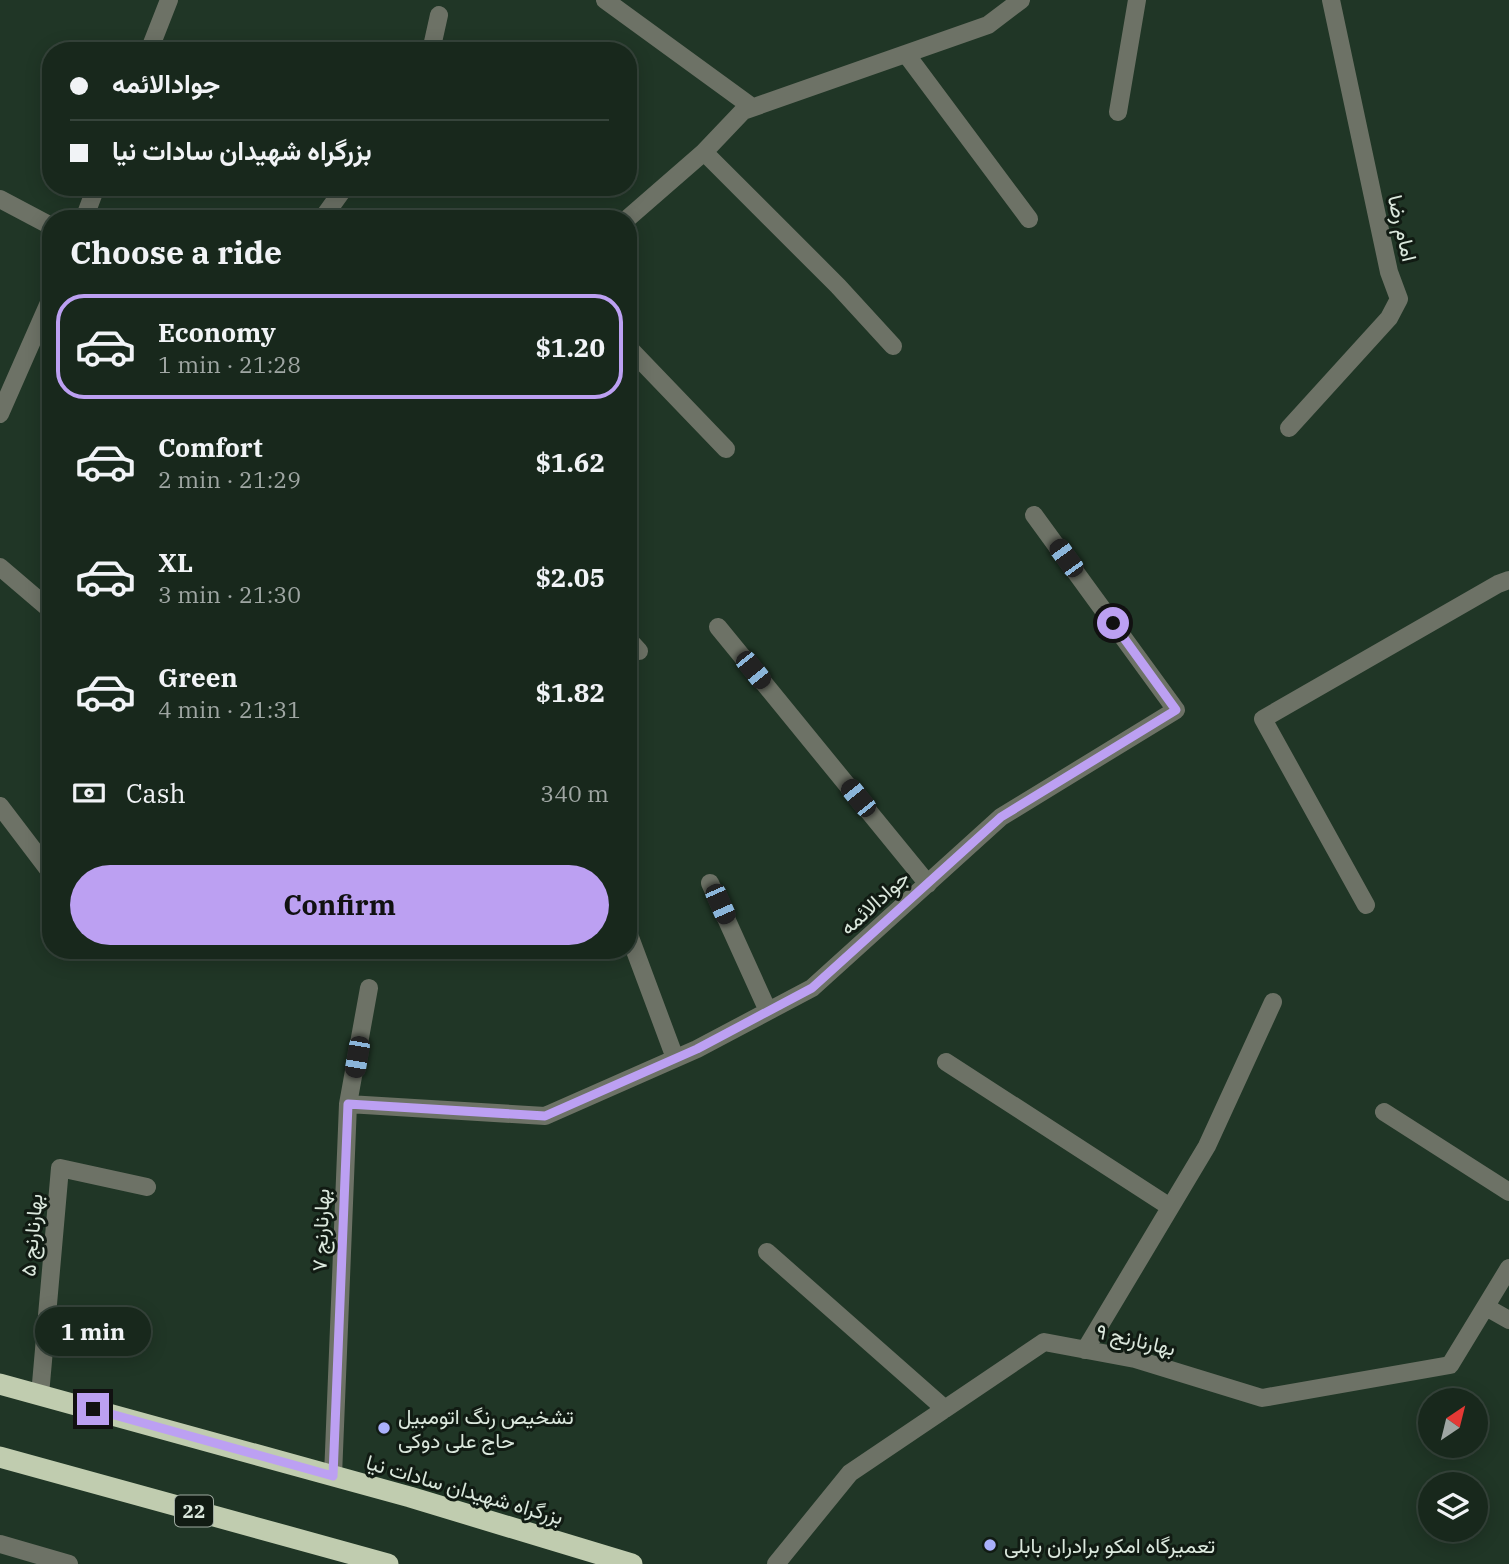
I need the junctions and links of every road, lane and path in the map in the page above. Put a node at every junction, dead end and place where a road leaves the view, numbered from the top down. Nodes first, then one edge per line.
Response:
1 (169, 0) edge
2 (605, 0) edge
3 (1020, 0) edge
4 (1137, 0) edge
5 (1331, 0) edge
6 (439, 15) dead end
7 (153, 42) edge
8 (433, 42) edge
9 (906, 54) junction
10 (752, 107) junction
11 (1118, 113) dead end
12 (704, 152) junction
13 (0, 200) edge
14 (637, 210) edge
15 (1029, 219) dead end
16 (42, 221) edge
17 (42, 318) edge
18 (893, 346) dead end
19 (637, 356) edge
20 (0, 414) edge
21 (1289, 428) dead end
22 (726, 449) dead end
23 (1034, 515) dead end
24 (0, 567) edge
25 (1509, 580) edge
26 (42, 603) edge
27 (718, 627) dead end
28 (0, 806) edge
29 (42, 861) edge
30 (710, 883) dead end
31 (928, 884) junction
32 (1366, 905) dead end
33 (637, 956) edge
34 (369, 988) dead end
35 (1273, 1002) dead end
36 (768, 1011) junction
37 (675, 1058) junction
38 (946, 1062) dead end
39 (348, 1104) junction
40 (1384, 1112) dead end
41 (147, 1187) dead end
42 (1509, 1192) edge
43 (1170, 1207) junction
44 (767, 1252) dead end
45 (1509, 1268) edge
46 (1486, 1307) junction
47 (1509, 1320) edge
48 (1084, 1350) junction
49 (0, 1384) edge
50 (40, 1395) junction
51 (945, 1409) junction
52 (0, 1457) edge
53 (333, 1476) junction
54 (0, 1544) edge
55 (69, 1564) edge
56 (388, 1564) edge
57 (632, 1564) edge
58 (776, 1564) edge

1 - 7 street
2 - 10 street
3 - 9 street
4 - 11 street
5 - 21 street, امام رضا
6 - 8 street
9 - 10 street
9 - 15 street
10 - 12 street
12 - 14 street
12 - 18 street
13 - 16 street
17 - 20 street
19 - 22 street
23 - 31 street, جوادالائمه
24 - 26 street
25 - 32 street
27 - 31 street
28 - 29 street
30 - 36 street
31 - 36 street, جوادالائمه
33 - 37 street
34 - 39 street, بهارنارنج ۷
35 - 43 street
36 - 37 street, جوادالائمه
37 - 39 street, جوادالائمه
38 - 43 street
39 - 53 street, بهارنارنج ۷
40 - 42 street
41 - 50 street, بهارنارنج ۵
43 - 48 street
44 - 51 street
45 - 46 street, بهارنارنج ۹
46 - 47 street
46 - 48 street, بهارنارنج ۹
48 - 51 street, بهارنارنج ۹
49 - 50 highway, بزرگراه شهیدان سادات نیا
50 - 53 highway, بزرگراه شهیدان سادات نیا
51 - 58 street, بهارنارنج ۹
52 - 56 highway, 22
53 - 57 highway, بزرگراه شهیدان سادات نیا
54 - 55 street

